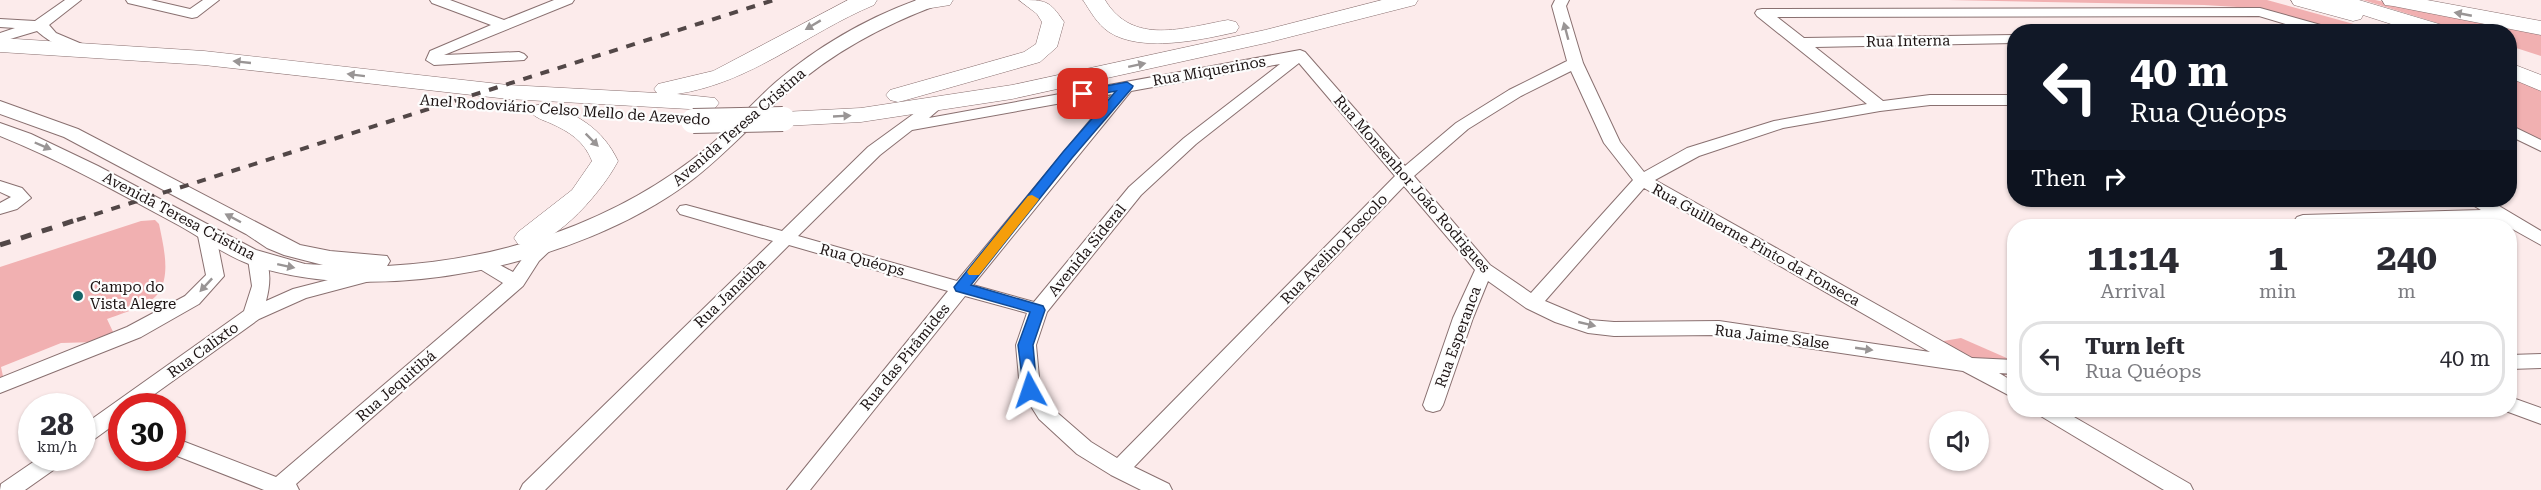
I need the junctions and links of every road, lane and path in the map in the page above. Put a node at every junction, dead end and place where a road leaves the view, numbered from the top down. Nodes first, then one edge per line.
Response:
1 (74, 0) edge
2 (133, 0) edge
3 (212, 0) edge
4 (437, 0) edge
5 (567, 0) edge
6 (866, 0) edge
7 (898, 0) edge
8 (1030, 0) edge
9 (1094, 0) edge
10 (1349, 0) edge
11 (1407, 0) edge
12 (1562, 0) edge
13 (2302, 0) edge
14 (2337, 0) edge
15 (2392, 0) edge
16 (934, 1) edge
17 (0, 23) edge
18 (2302, 24) edge
19 (2379, 24) edge
20 (2415, 24) edge
21 (40, 25) junction
22 (505, 25) junction
23 (1228, 27) junction
24 (2541, 28) edge
25 (0, 38) edge
26 (2007, 39) edge
27 (1802, 43) junction
28 (0, 45) edge
29 (84, 50) junction
30 (1300, 55) junction
31 (2517, 55) edge
32 (519, 57) dead end
33 (0, 63) edge
34 (1575, 63) junction
35 (2541, 63) edge
36 (2517, 70) edge
37 (2517, 72) edge
38 (2541, 76) edge
39 (2541, 84) edge
40 (1127, 86) junction
41 (508, 92) junction
42 (898, 94) junction
43 (2007, 100) edge
44 (936, 105) junction
45 (1880, 105) junction
46 (0, 107) edge
47 (788, 110) junction
48 (542, 111) junction
49 (700, 112) junction
50 (905, 127) junction
51 (0, 129) edge
52 (2517, 134) edge
53 (2541, 146) edge
54 (1404, 176) junction
55 (1642, 180) junction
56 (0, 186) edge
57 (2489, 207) edge
58 (0, 209) edge
59 (686, 210) dead end
60 (2502, 215) junction
61 (2369, 219) edge
62 (2508, 219) edge
63 (2517, 224) edge
64 (206, 231) junction
65 (786, 239) junction
66 (2541, 239) edge
67 (539, 240) junction
68 (257, 259) junction
69 (481, 262) junction
70 (1484, 269) junction
71 (363, 277) junction
72 (516, 282) junction
73 (961, 287) junction
74 (1533, 303) junction
75 (1038, 310) junction
76 (252, 314) junction
77 (2541, 361) edge
78 (2517, 362) edge
79 (1970, 365) junction
80 (2007, 367) edge
81 (0, 386) edge
82 (2007, 387) edge
83 (147, 393) edge
84 (1433, 405) dead end
85 (2517, 407) edge
86 (2541, 416) edge
87 (2058, 417) edge
88 (186, 451) edge
89 (1119, 469) junction
90 (36, 471) edge
91 (281, 489) edge
92 (9, 490) edge
93 (531, 490) edge
94 (798, 490) edge
95 (1161, 490) edge
96 (2182, 490) edge

1 - 21 street
2 - 3 street
4 - 22 street
5 - 22 street
6 -> 41 highway
7 - 67 main road, Avenida Teresa Cristina
8 - 42 highway
9 - 23 highway
10 - 23 highway, Anel Rodoviário Celso Mello de Azevedo
44 -> 11 highway, Anel Rodoviário Celso Mello de Azevedo
34 -> 12 street, Rua Guilherme Pinto da Fonseca
13 - 19 highway
14 - 20 highway
24 -> 15 highway
16 - 67 main road, Avenida Teresa Cristina
17 - 21 street
18 - 27 street
21 - 25 street
21 - 29 street
22 - 32 street
23 - 42 highway, Anel Rodoviário Celso Mello de Azevedo
26 - 27 street, Rua Interna
27 - 45 street
28 - 29 highway, Anel Rodoviário Celso Mello de Azevedo
41 -> 29 highway, Anel Rodoviário Celso Mello de Azevedo
30 - 40 street, Rua Miquerinos
30 - 54 street, Rua Monsenhor João Rodrigues
30 - 75 street, Avenida Sideral
31 - 35 highway
33 - 48 highway, Anel Rodoviário Celso Mello de Azevedo
34 - 54 street, Rua Avelino Foscolo
34 - 55 street, Rua Guilherme Pinto da Fonseca
36 - 38 highway
37 - 39 highway
40 - 50 street, Rua Miquerinos
40 - 73 street, Rua das Pirâmides
41 - 49 highway, Anel Rodoviário Celso Mello de Azevedo
42 - 47 highway, Anel Rodoviário Celso Mello de Azevedo
43 - 45 street
47 -> 44 highway, Anel Rodoviário Celso Mello de Azevedo
44 - 50 street, Rua Janaúba
45 - 55 street
67 -> 46 main road, Avenida Teresa Cristina
47 - 49 highway, Anel Rodoviário Celso Mello de Azevedo, bridge
48 - 49 highway, Anel Rodoviário Celso Mello de Azevedo
48 -> 67 highway
50 - 65 street, Rua Janaúba
51 -> 64 main road, Avenida Teresa Cristina
52 - 53 street
54 - 70 street, Rua Monsenhor João Rodrigues
54 - 89 street, Rua Avelino Foscolo
55 - 74 street
55 - 79 street, Rua Guilherme Pinto da Fonseca
56 - 58 street
57 - 60 street
59 - 65 street, Rua Quéops
60 - 61 street
60 - 62 street
63 - 66 street
64 - 68 main road, Avenida Teresa Cristina
64 -> 81 street
65 - 73 street, Rua Quéops
65 - 93 street, Rua Janaúba
67 - 69 main road, Avenida Teresa Cristina
67 - 72 street, Rua Jequitibá
68 -> 71 main road, Avenida Teresa Cristina
68 - 76 street, Rua Calixto
69 - 71 main road, Avenida Teresa Cristina
69 - 72 street
70 - 74 street, Rua Monsenhor João Rodrigues
70 - 84 street, Rua Esperanca
71 - 76 street, Rua Calixto
72 - 91 street, Rua Jequitibá
73 - 75 street, Rua Quéops
73 - 94 street, Rua das Pirâmides
74 -> 79 street, Rua Jaime Salse
75 - 89 street, Avenida Sideral
76 - 83 street, Rua Calixto
77 - 78 street
79 - 80 street, Rua Jaime Salse
79 - 82 street, Rua Guilherme Pinto da Fonseca
85 - 86 street
87 - 96 street
88 - 91 street
89 - 95 street, Avenida Sideral
90 - 92 street

